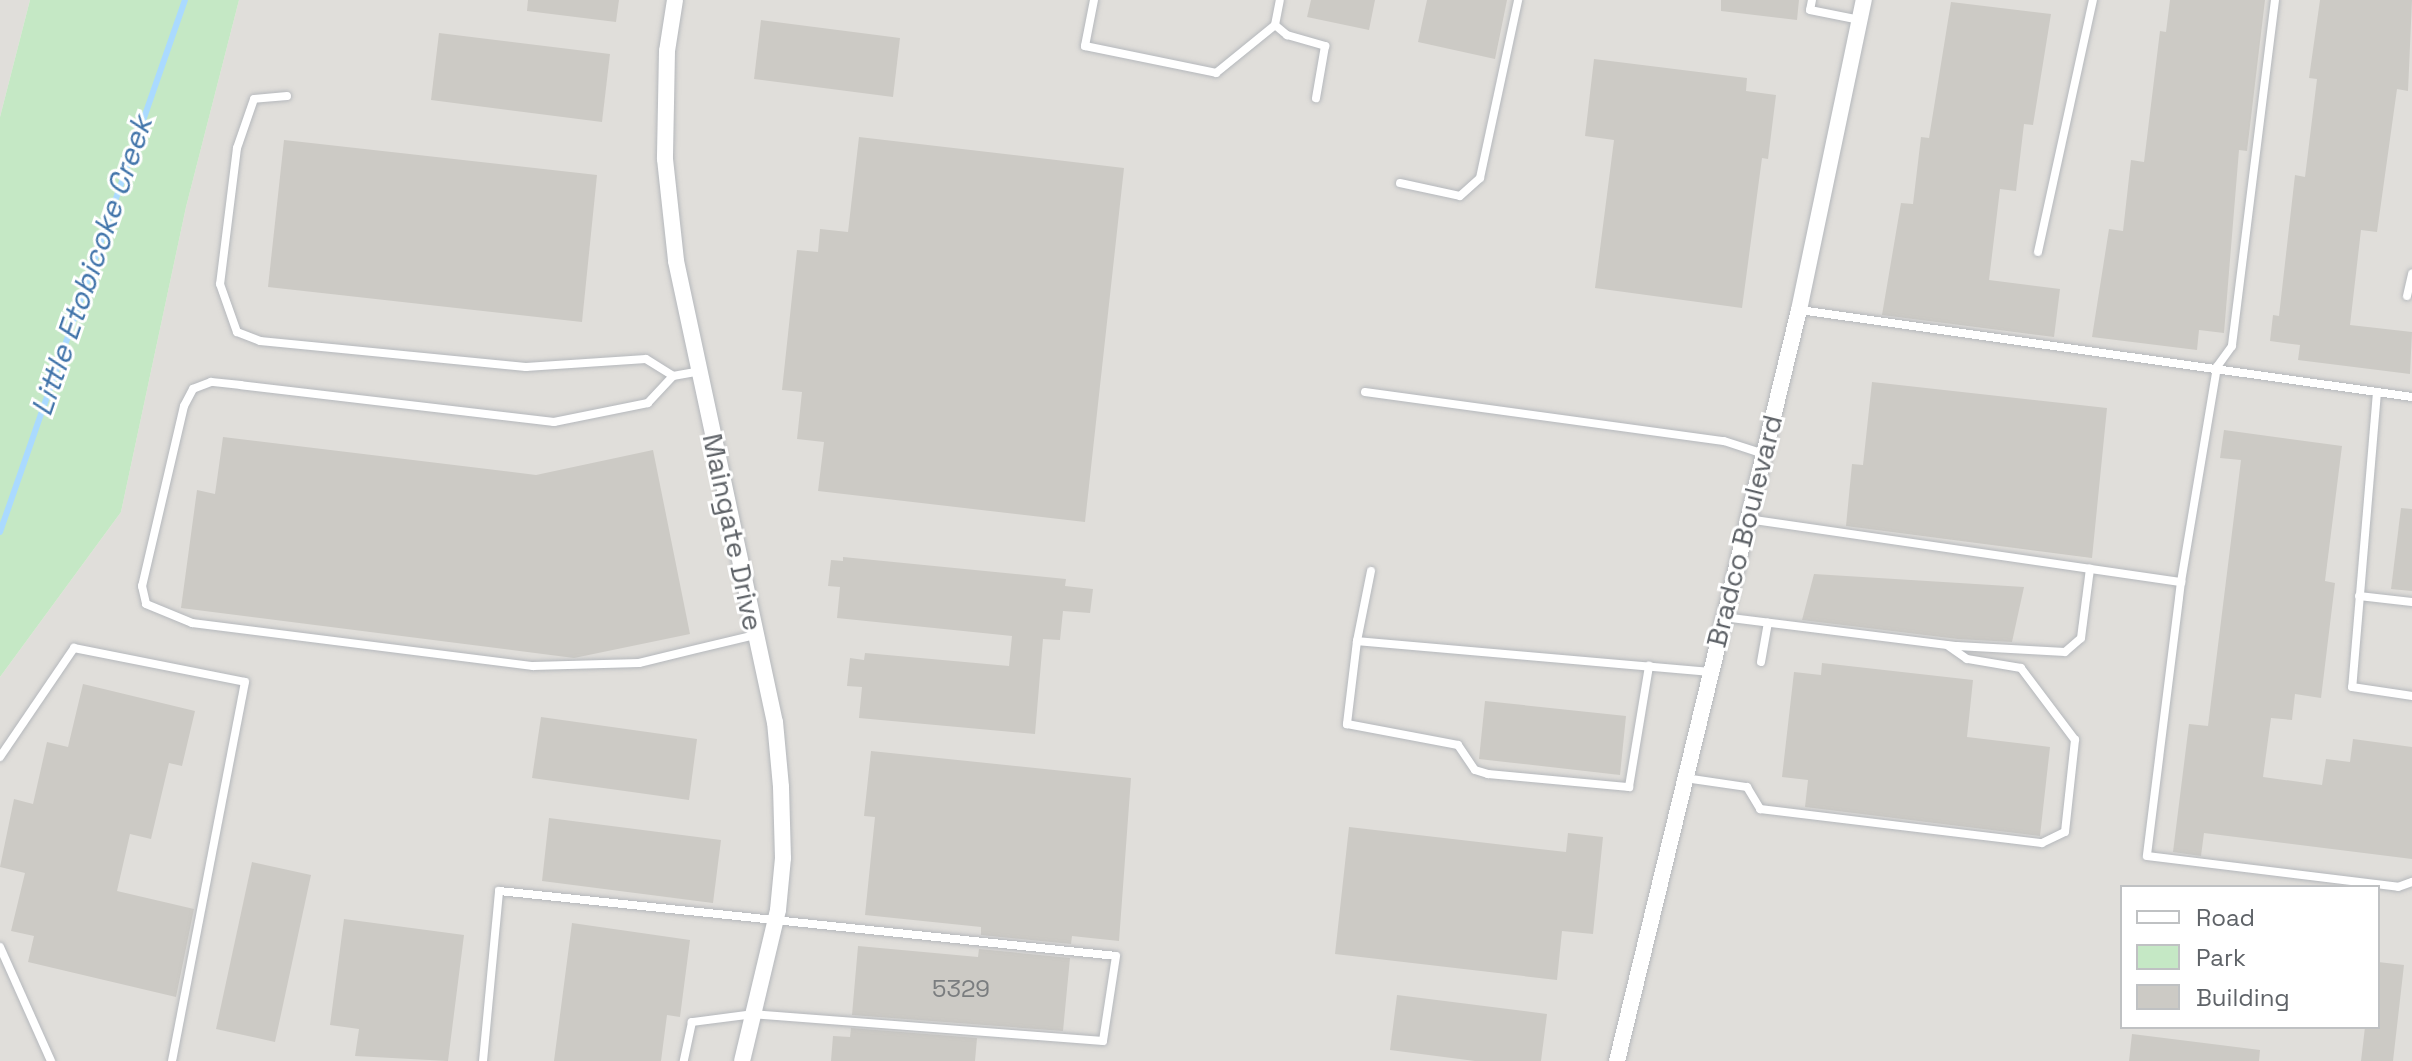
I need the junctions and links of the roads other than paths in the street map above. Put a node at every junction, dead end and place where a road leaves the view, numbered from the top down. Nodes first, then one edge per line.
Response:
1 (675, 0) edge
2 (1094, 0) edge
3 (1280, 0) edge
4 (1518, 0) edge
5 (1812, 0) edge
6 (1864, 0) edge
7 (2093, 0) edge
8 (2275, 0) edge
9 (1860, 20) junction
10 (1275, 25) junction
11 (287, 96) dead end
12 (1316, 98) dead end
13 (1400, 183) dead end
14 (2038, 252) dead end
15 (2412, 274) edge
16 (2407, 296) dead end
17 (1799, 310) junction
18 (2217, 367) junction
19 (700, 371) junction
20 (673, 376) junction
21 (1365, 392) dead end
22 (2377, 392) junction
23 (2412, 397) edge
24 (1762, 453) junction
25 (1748, 519) junction
26 (2090, 569) junction
27 (1371, 571) dead end
28 (2181, 582) junction
29 (2359, 596) junction
30 (2412, 602) edge
31 (1723, 617) junction
32 (1768, 623) junction
33 (755, 635) junction
34 (1357, 641) junction
35 (1947, 645) junction
36 (1761, 662) dead end
37 (1649, 666) junction
38 (1710, 672) junction
39 (2412, 696) edge
40 (0, 757) edge
41 (1684, 778) junction
42 (2412, 882) edge
43 (774, 922) junction
44 (0, 947) edge
45 (754, 1014) junction
46 (51, 1061) edge
47 (172, 1061) edge
48 (483, 1061) edge
49 (684, 1061) edge
50 (742, 1061) edge
51 (1617, 1061) edge

1 - 19 street, Maingate Drive
2 - 10 lane
3 - 10 lane
4 - 13 lane
5 - 9 lane
6 - 9 street, Bradco Boulevard
7 - 14 lane
8 - 18 lane
9 - 17 street, Bradco Boulevard
10 - 12 lane
11 - 20 lane
15 - 16 lane
17 - 18 lane
17 - 24 street, Bradco Boulevard
18 - 22 lane
18 - 28 lane
19 - 20 lane
19 - 33 street, Maingate Drive
20 - 33 lane
21 - 24 lane
22 - 23 lane
22 - 29 lane
24 - 25 street, Bradco Boulevard
25 - 26 lane
25 - 31 street, Bradco Boulevard
26 - 28 lane
26 - 35 lane
27 - 34 lane
28 - 42 lane
29 - 30 lane
29 - 39 lane
31 - 32 lane
31 - 38 street, Bradco Boulevard
32 - 35 lane
32 - 36 lane
33 - 43 street, Maingate Drive
34 - 37 lane
34 - 37 lane
35 - 41 lane
37 - 38 lane
38 - 41 street, Bradco Boulevard
40 - 47 lane
41 - 51 street, Bradco Boulevard
43 - 45 street, Maingate Drive
43 - 45 lane
43 - 48 lane
44 - 46 lane
45 - 49 lane
45 - 50 street, Maingate Drive

